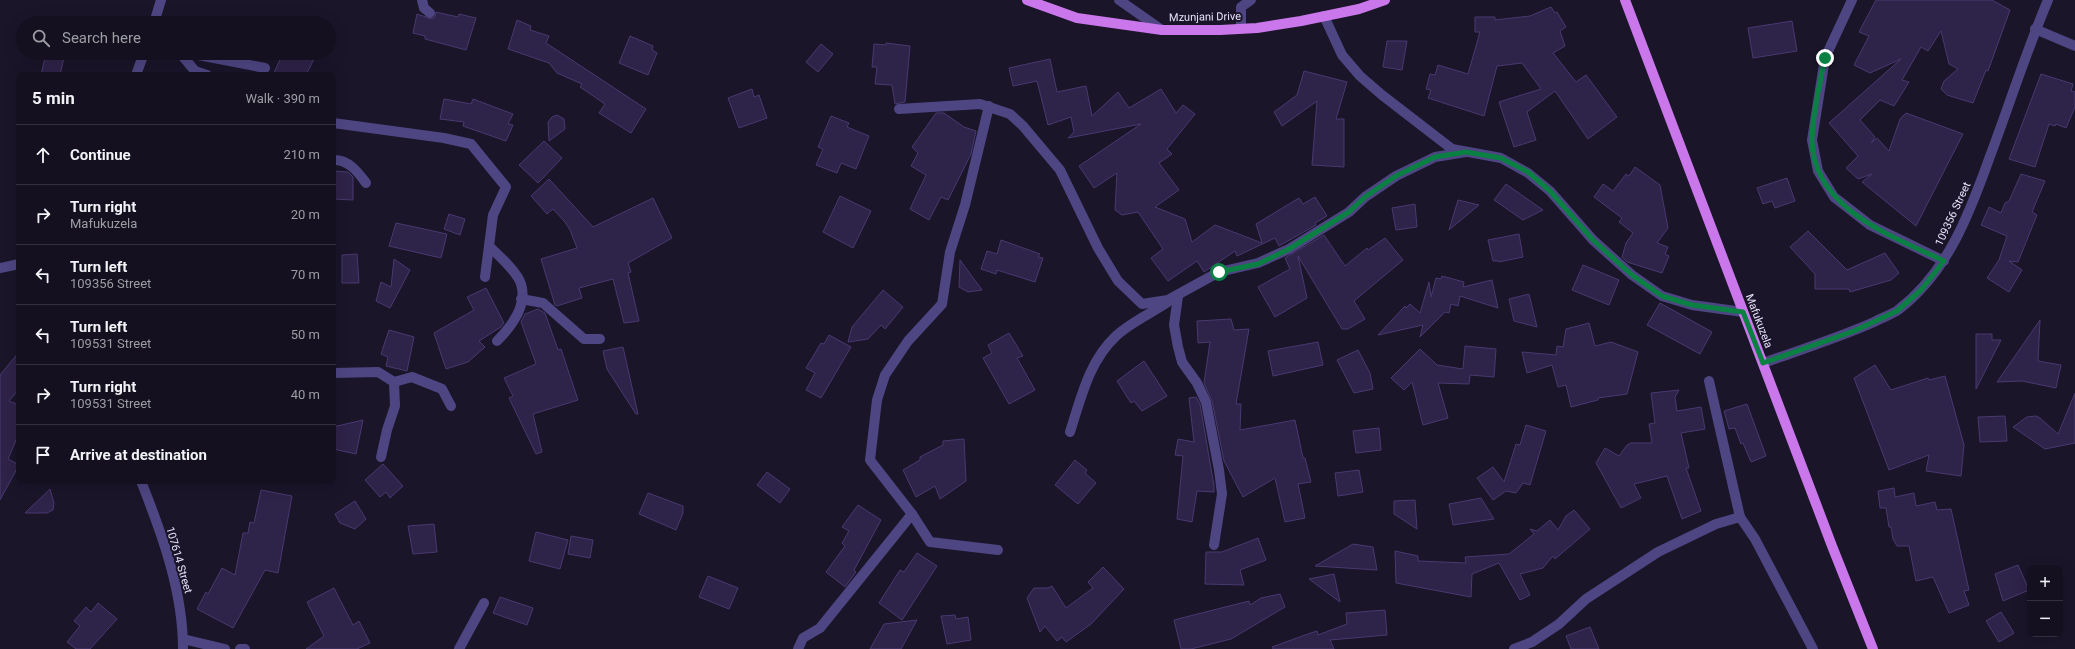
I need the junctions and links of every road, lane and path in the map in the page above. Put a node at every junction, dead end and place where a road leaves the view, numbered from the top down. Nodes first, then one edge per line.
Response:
1 (161, 0) edge
2 (422, 0) edge
3 (1027, 0) edge
4 (1119, 0) edge
5 (1251, 0) edge
6 (1385, 0) edge
7 (1625, 0) edge
8 (1852, 0) edge
9 (2048, 0) edge
10 (430, 12) dead end
11 (156, 16) edge
12 (1324, 16) junction
13 (1241, 29) junction
14 (2035, 29) junction
15 (1162, 30) junction
16 (2075, 46) edge
17 (141, 60) edge
18 (186, 60) edge
19 (224, 60) edge
20 (265, 68) dead end
21 (137, 72) edge
22 (198, 72) edge
23 (989, 106) junction
24 (899, 109) dead end
25 (336, 123) edge
26 (1466, 152) junction
27 (336, 160) edge
28 (366, 184) dead end
29 (489, 246) junction
30 (1944, 261) junction
31 (16, 265) edge
32 (0, 268) edge
33 (484, 277) dead end
34 (1178, 296) junction
35 (521, 298) junction
36 (1743, 312) junction
37 (600, 340) dead end
38 (497, 341) dead end
39 (1763, 363) junction
40 (336, 373) edge
41 (1709, 381) dead end
42 (394, 382) junction
43 (451, 406) dead end
44 (1070, 432) dead end
45 (382, 457) dead end
46 (142, 484) edge
47 (912, 514) junction
48 (1740, 517) junction
49 (1214, 545) dead end
50 (998, 550) dead end
51 (484, 603) dead end
52 (183, 644) edge
53 (225, 649) edge
54 (240, 649) edge
55 (245, 649) edge
56 (459, 649) edge
57 (798, 649) edge
58 (1514, 649) edge
59 (1813, 649) edge
60 (1873, 649) edge

1 - 11 street
2 - 10 street
3 - 15 main road, Mzunjani Drive
4 - 15 street
5 - 13 street
6 - 12 main road, Mzunjani Drive
7 - 36 main road, Mafukuzela
8 - 30 street
9 - 14 street, 109356 Street
12 - 13 main road, Mzunjani Drive
12 - 26 street
13 - 15 main road, Mzunjani Drive
14 - 16 street
14 - 30 street, 109356 Street
17 - 21 street
18 - 22 street
19 - 20 street
23 - 24 street
23 - 34 street
23 - 47 street
25 - 29 street
26 - 34 street
26 - 36 street
27 - 28 street
29 - 33 street
29 - 35 street
30 - 39 street, 109356 Street
31 - 32 street
34 - 44 street
34 - 49 street
35 - 37 street
35 - 38 street
36 - 39 main road, Mafukuzela
39 - 60 main road, Mafukuzela
40 - 42 street
41 - 48 street
42 - 43 street
42 - 45 street
46 - 52 street, 107614 Street
47 - 50 street
47 - 57 street
48 - 58 street
48 - 59 street
51 - 56 street
52 - 53 street
54 - 55 street

